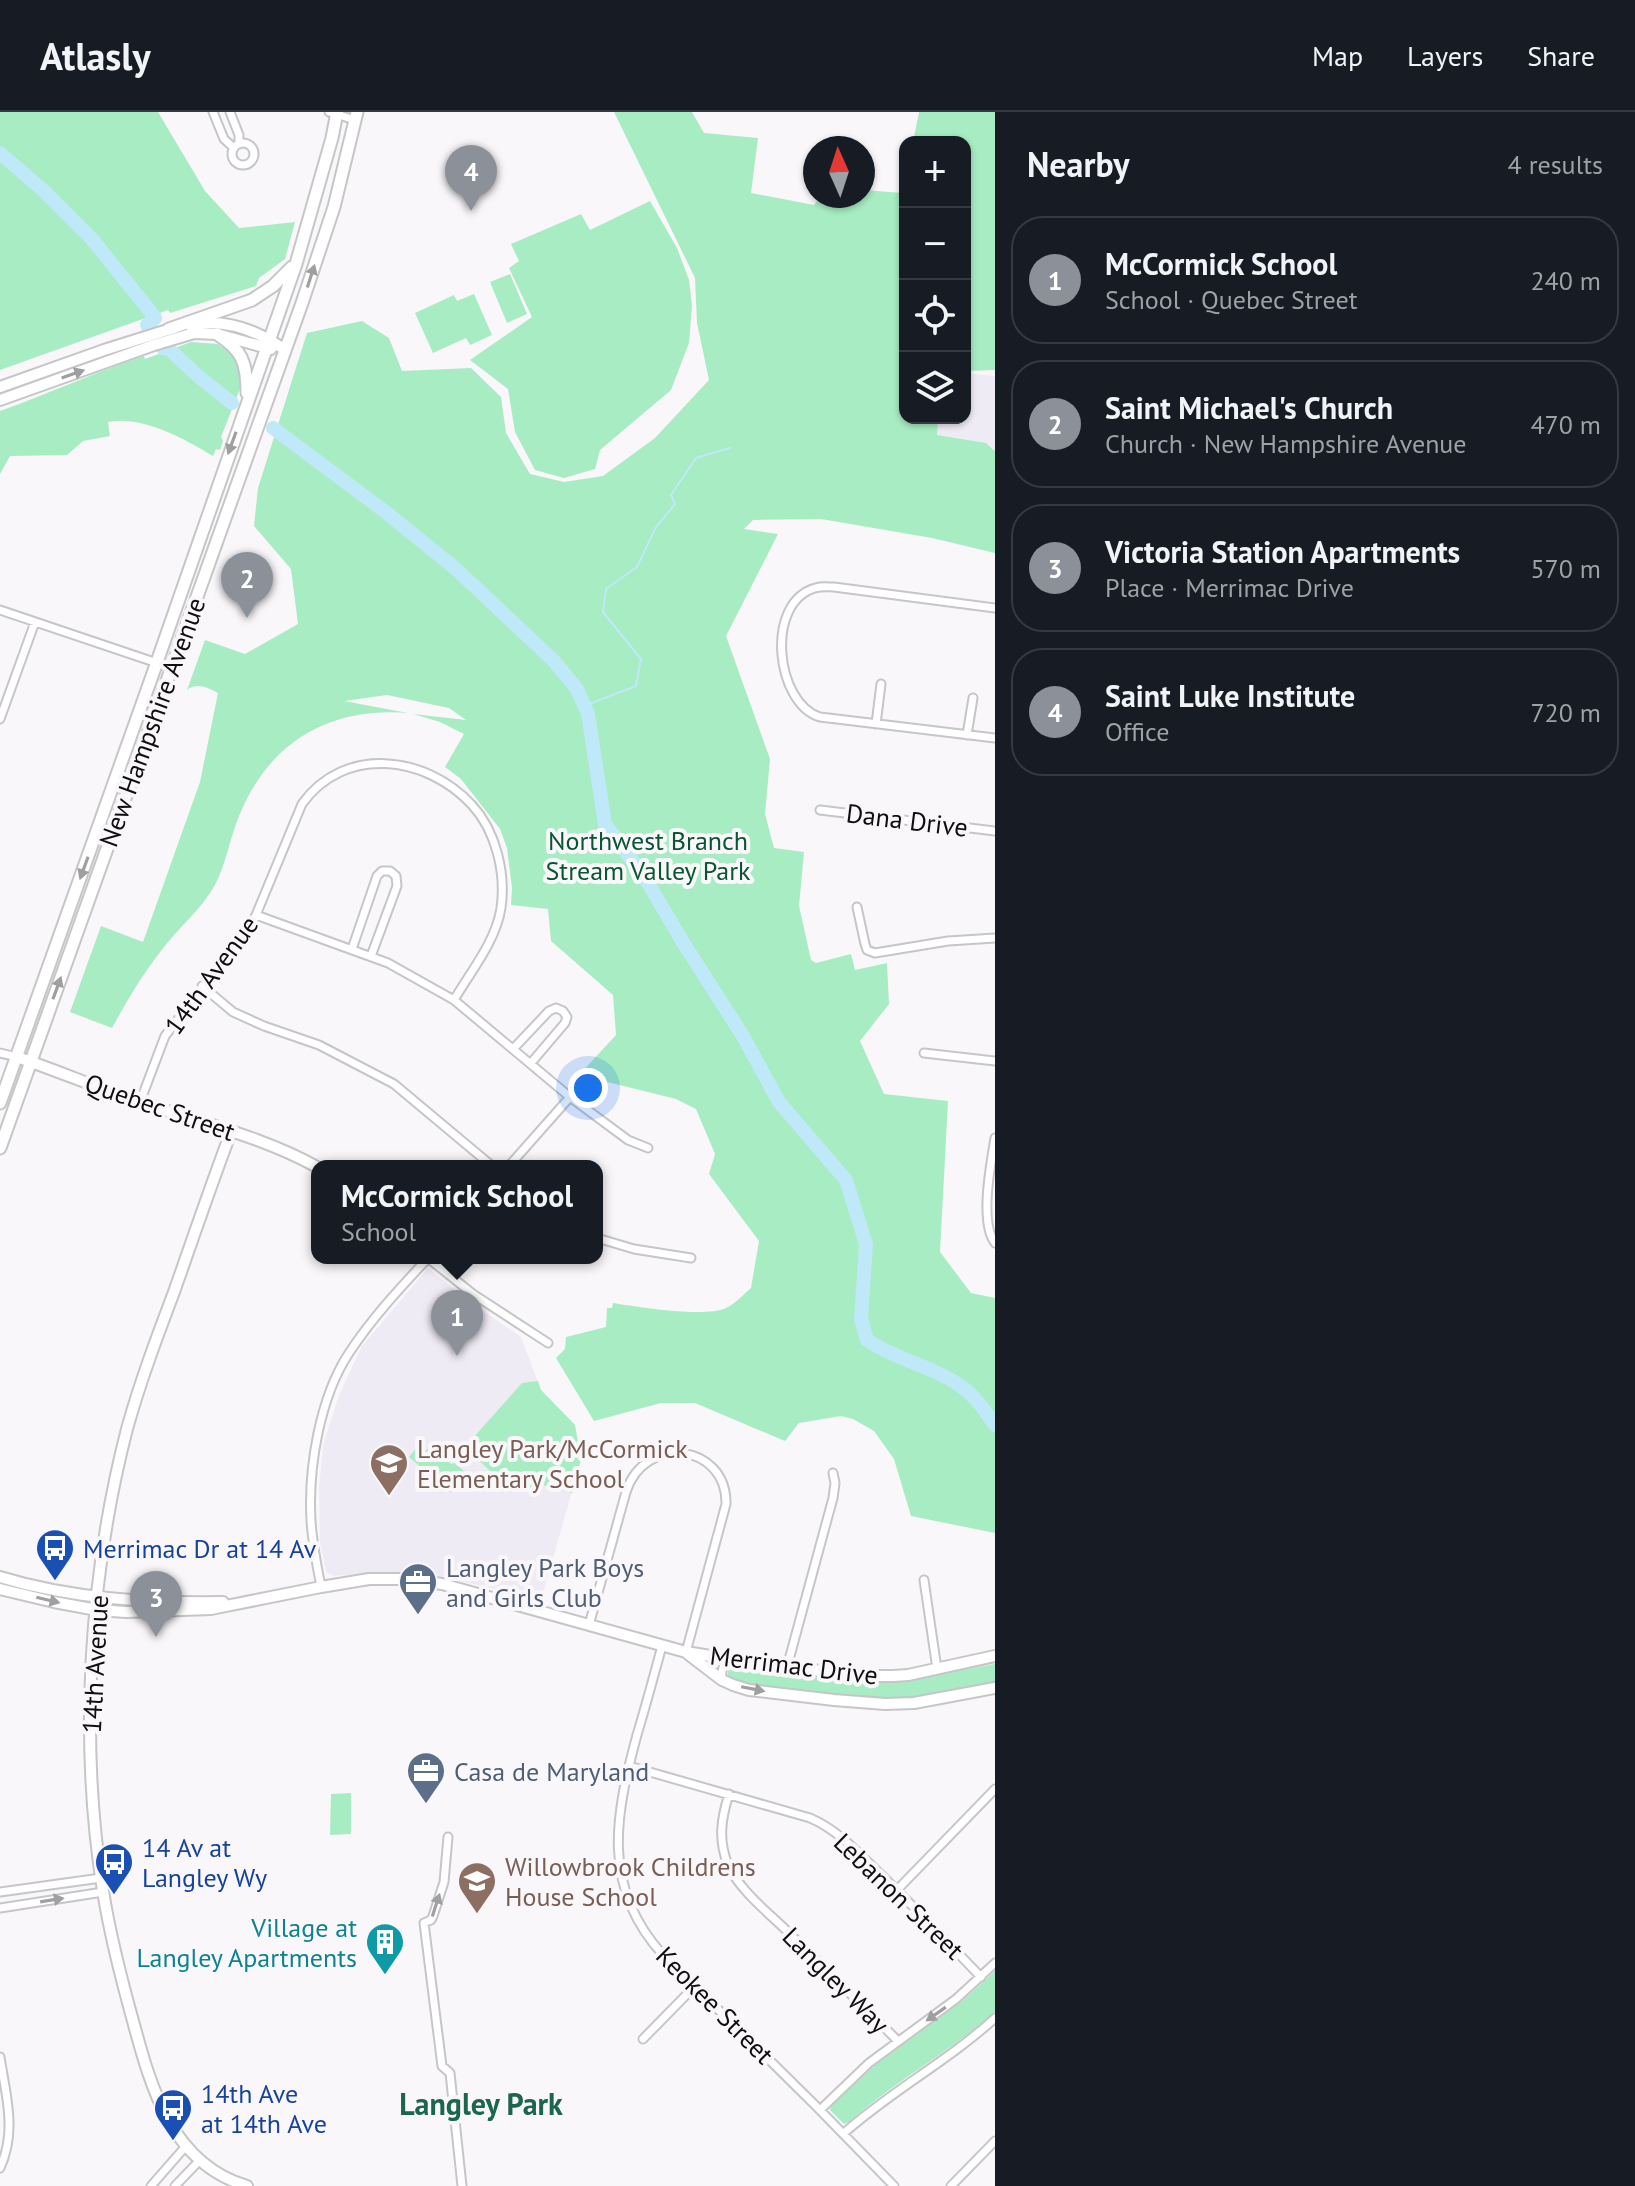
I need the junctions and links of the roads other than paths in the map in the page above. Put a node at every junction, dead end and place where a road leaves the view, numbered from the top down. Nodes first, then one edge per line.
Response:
1 (213, 112) edge
2 (230, 112) edge
3 (334, 113) edge
4 (356, 116) edge
5 (296, 264) junction
6 (172, 334) junction
7 (217, 334) junction
8 (151, 340) junction
9 (268, 344) junction
10 (285, 350) junction
11 (0, 387) edge
12 (0, 400) edge
13 (247, 400) junction
14 (995, 608) edge
15 (0, 610) edge
16 (35, 622) junction
17 (157, 662) junction
18 (172, 668) junction
19 (881, 684) dead end
20 (973, 698) dead end
21 (0, 719) edge
22 (876, 724) junction
23 (967, 735) junction
24 (995, 738) edge
25 (820, 810) dead end
26 (995, 831) edge
27 (857, 907) dead end
28 (256, 915) junction
29 (995, 938) edge
30 (352, 949) junction
31 (371, 956) junction
32 (202, 986) junction
33 (454, 1000) junction
34 (514, 1048) junction
35 (0, 1053) edge
36 (924, 1053) dead end
37 (17, 1057) junction
38 (30, 1061) junction
39 (995, 1061) edge
40 (531, 1063) junction
41 (570, 1097) junction
42 (140, 1102) junction
43 (0, 1103) edge
44 (231, 1132) junction
45 (995, 1138) edge
46 (0, 1148) edge
47 (648, 1148) dead end
48 (994, 1153) edge
49 (485, 1160) edge
50 (514, 1160) edge
51 (311, 1164) edge
52 (603, 1240) edge
53 (995, 1243) edge
54 (691, 1258) dead end
55 (422, 1264) edge
56 (436, 1264) edge
57 (548, 1343) dead end
58 (833, 1473) dead end
59 (0, 1577) edge
60 (924, 1580) dead end
61 (321, 1587) junction
62 (0, 1589) edge
63 (98, 1597) junction
64 (245, 1602) junction
65 (97, 1610) junction
66 (589, 1625) junction
67 (662, 1646) junction
68 (686, 1652) junction
69 (995, 1656) edge
70 (734, 1660) junction
71 (787, 1667) junction
72 (937, 1669) junction
73 (722, 1680) junction
74 (995, 1688) edge
75 (629, 1766) junction
76 (995, 1789) edge
77 (729, 1794) junction
78 (448, 1837) dead end
79 (101, 1878) junction
80 (897, 1890) junction
81 (0, 1892) edge
82 (103, 1892) junction
83 (0, 1908) edge
84 (995, 1963) edge
85 (981, 1977) junction
86 (695, 1986) junction
87 (995, 2018) edge
88 (643, 2039) dead end
89 (898, 2041) junction
90 (0, 2057) edge
91 (820, 2110) junction
92 (843, 2134) junction
93 (995, 2141) edge
94 (186, 2146) junction
95 (200, 2160) junction
96 (0, 2168) edge
97 (151, 2186) edge
98 (175, 2186) edge
99 (247, 2186) edge
100 (462, 2186) edge
101 (894, 2186) edge
102 (951, 2186) edge

1 - 2 street
3 - 4 street
3 - 5 main road, New Hampshire Avenue
10 -> 4 main road, New Hampshire Avenue
5 - 6 main road
5 - 9 main road, New Hampshire Avenue
6 - 7 street
6 - 8 street
6 - 9 street
7 - 9 street
7 - 13 main road
8 - 11 street
12 -> 8 street
9 - 10 street
9 - 13 main road, New Hampshire Avenue
10 - 18 main road, New Hampshire Avenue
13 -> 17 main road, New Hampshire Avenue
14 - 22 street
15 - 16 street
16 - 17 street
16 - 21 street
17 - 18 street
17 -> 37 main road, New Hampshire Avenue
38 -> 18 main road, New Hampshire Avenue
19 - 22 street
20 - 23 street
22 - 23 street
23 - 24 street
25 - 26 street, Dana Drive
27 - 29 street
28 - 30 street
28 - 32 street, 14th Avenue
28 - 33 street, 14th Avenue
30 - 31 street
30 - 31 street
31 - 33 street
32 - 42 street, 14th Avenue
32 - 49 street
33 - 34 street
34 - 40 street
34 - 40 street
35 - 37 street, Quebec Street
36 - 39 street
37 - 38 street, Quebec Street
37 - 43 main road, New Hampshire Avenue
38 - 42 street, Quebec Street
38 - 46 main road, New Hampshire Avenue
40 - 41 street
41 - 47 street
41 - 50 street
42 - 44 street, Quebec Street
44 - 51 street, Quebec Street
44 - 63 street, 14th Avenue
45 - 48 street
48 - 53 street
52 - 54 street
55 - 61 street
56 - 57 street
58 - 71 street
59 - 63 street, Merrimac Drive
60 - 72 street
61 - 64 street, Merrimac Drive
61 - 66 street, Merrimac Drive
62 -> 65 street, Merrimac Drive
63 - 64 street, Merrimac Drive
63 - 65 street, 14th Avenue
64 - 65 street, Merrimac Drive
65 - 79 street, 14th Avenue
66 - 67 street, Merrimac Drive
66 - 68 street
67 - 68 street, Merrimac Drive
67 - 75 street, Keokee Street
68 - 70 street, Merrimac Drive
68 - 73 street, Merrimac Drive
69 - 72 street, Merrimac Drive
70 - 71 street, Merrimac Drive
70 - 73 street
71 - 72 street, Merrimac Drive
73 -> 74 street, Merrimac Drive
75 - 77 street, Lebanon Street
75 - 86 street, Keokee Street
76 - 80 street
77 - 80 street, Lebanon Street
77 - 89 street, Langley Way
100 -> 78 street
79 - 81 street
79 - 82 street, 14th Avenue
80 - 85 street, Lebanon Street
83 -> 82 street
82 - 94 street, 14th Avenue
84 - 85 street
85 -> 89 street
86 - 88 street
86 - 91 street, Keokee Street
87 - 92 street
89 - 91 street
90 - 96 street
91 - 92 street, Keokee Street
92 - 101 street, Keokee Street
93 - 102 street
94 - 95 street, 14th Avenue
94 - 97 street
95 - 98 street
95 - 99 street, 14th Avenue

